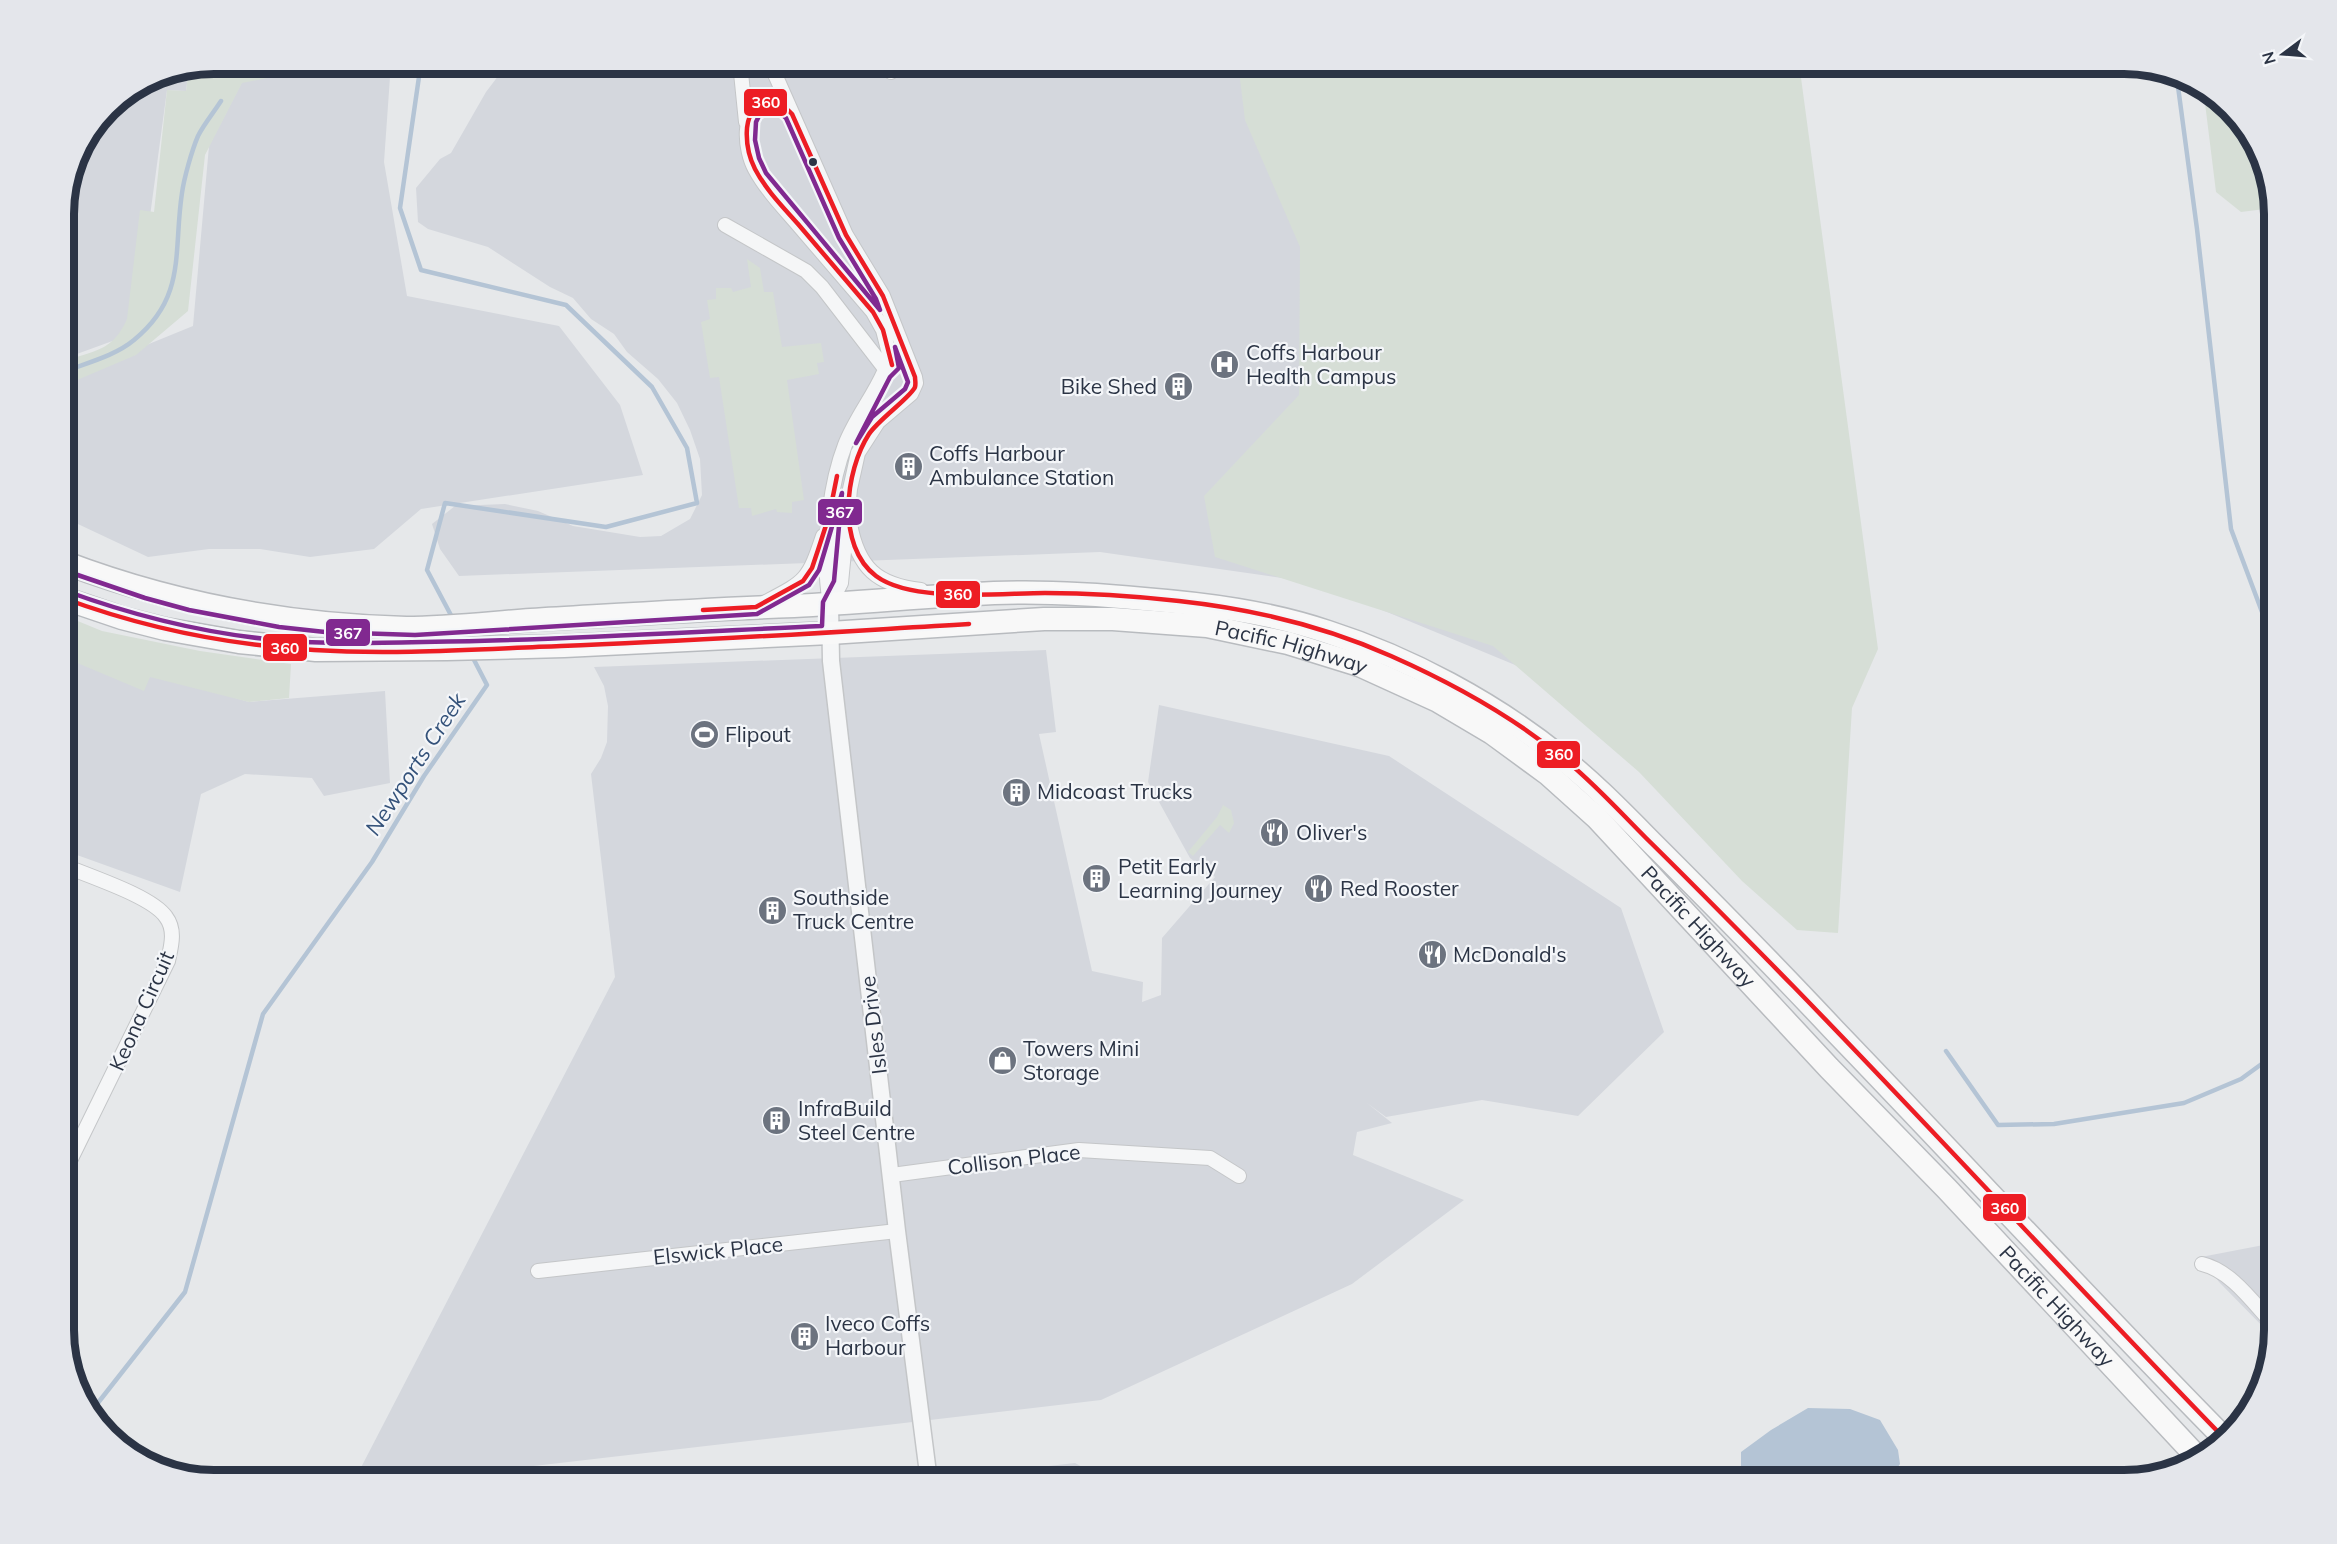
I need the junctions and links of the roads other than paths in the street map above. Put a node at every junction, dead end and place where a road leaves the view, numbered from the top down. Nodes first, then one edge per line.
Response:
1 (741, 74) edge
2 (775, 74) edge
3 (792, 114) junction
4 (747, 133) junction
5 (725, 225) dead end
6 (886, 372) junction
7 (913, 373) junction
8 (906, 397) junction
9 (848, 510) junction
10 (829, 516) junction
11 (74, 566) edge
12 (965, 595) junction
13 (74, 602) edge
14 (830, 604) junction
15 (756, 607) junction
16 (830, 633) junction
17 (74, 870) edge
18 (74, 1153) edge
19 (892, 1175) junction
20 (1239, 1176) dead end
21 (897, 1231) junction
22 (2202, 1264) dead end
23 (538, 1271) dead end
24 (2264, 1315) edge
25 (2219, 1433) edge
26 (2193, 1452) edge
27 (928, 1470) edge

1 - 4 street
2 - 3 street
3 - 4 street
3 - 7 street
4 - 6 street
5 - 6 street
6 - 7 street
6 - 8 street
6 - 10 street
7 - 8 street
8 - 9 street
9 - 12 street
9 - 14 street
10 - 14 street
10 - 15 street
11 - 15 highway, Pacific Highway
12 - 14 highway, Pacific Highway
12 - 25 highway, Pacific Highway
13 - 16 highway, Pacific Highway
14 - 15 highway, Pacific Highway
14 - 16 street, Isles Drive
16 - 19 street, Isles Drive
16 - 26 highway, Pacific Highway
17 - 18 street, Keona Circuit
19 - 20 street, Collison Place
19 - 21 street, Isles Drive
21 - 23 street, Elswick Place
21 - 27 street, Isles Drive
22 - 24 street

